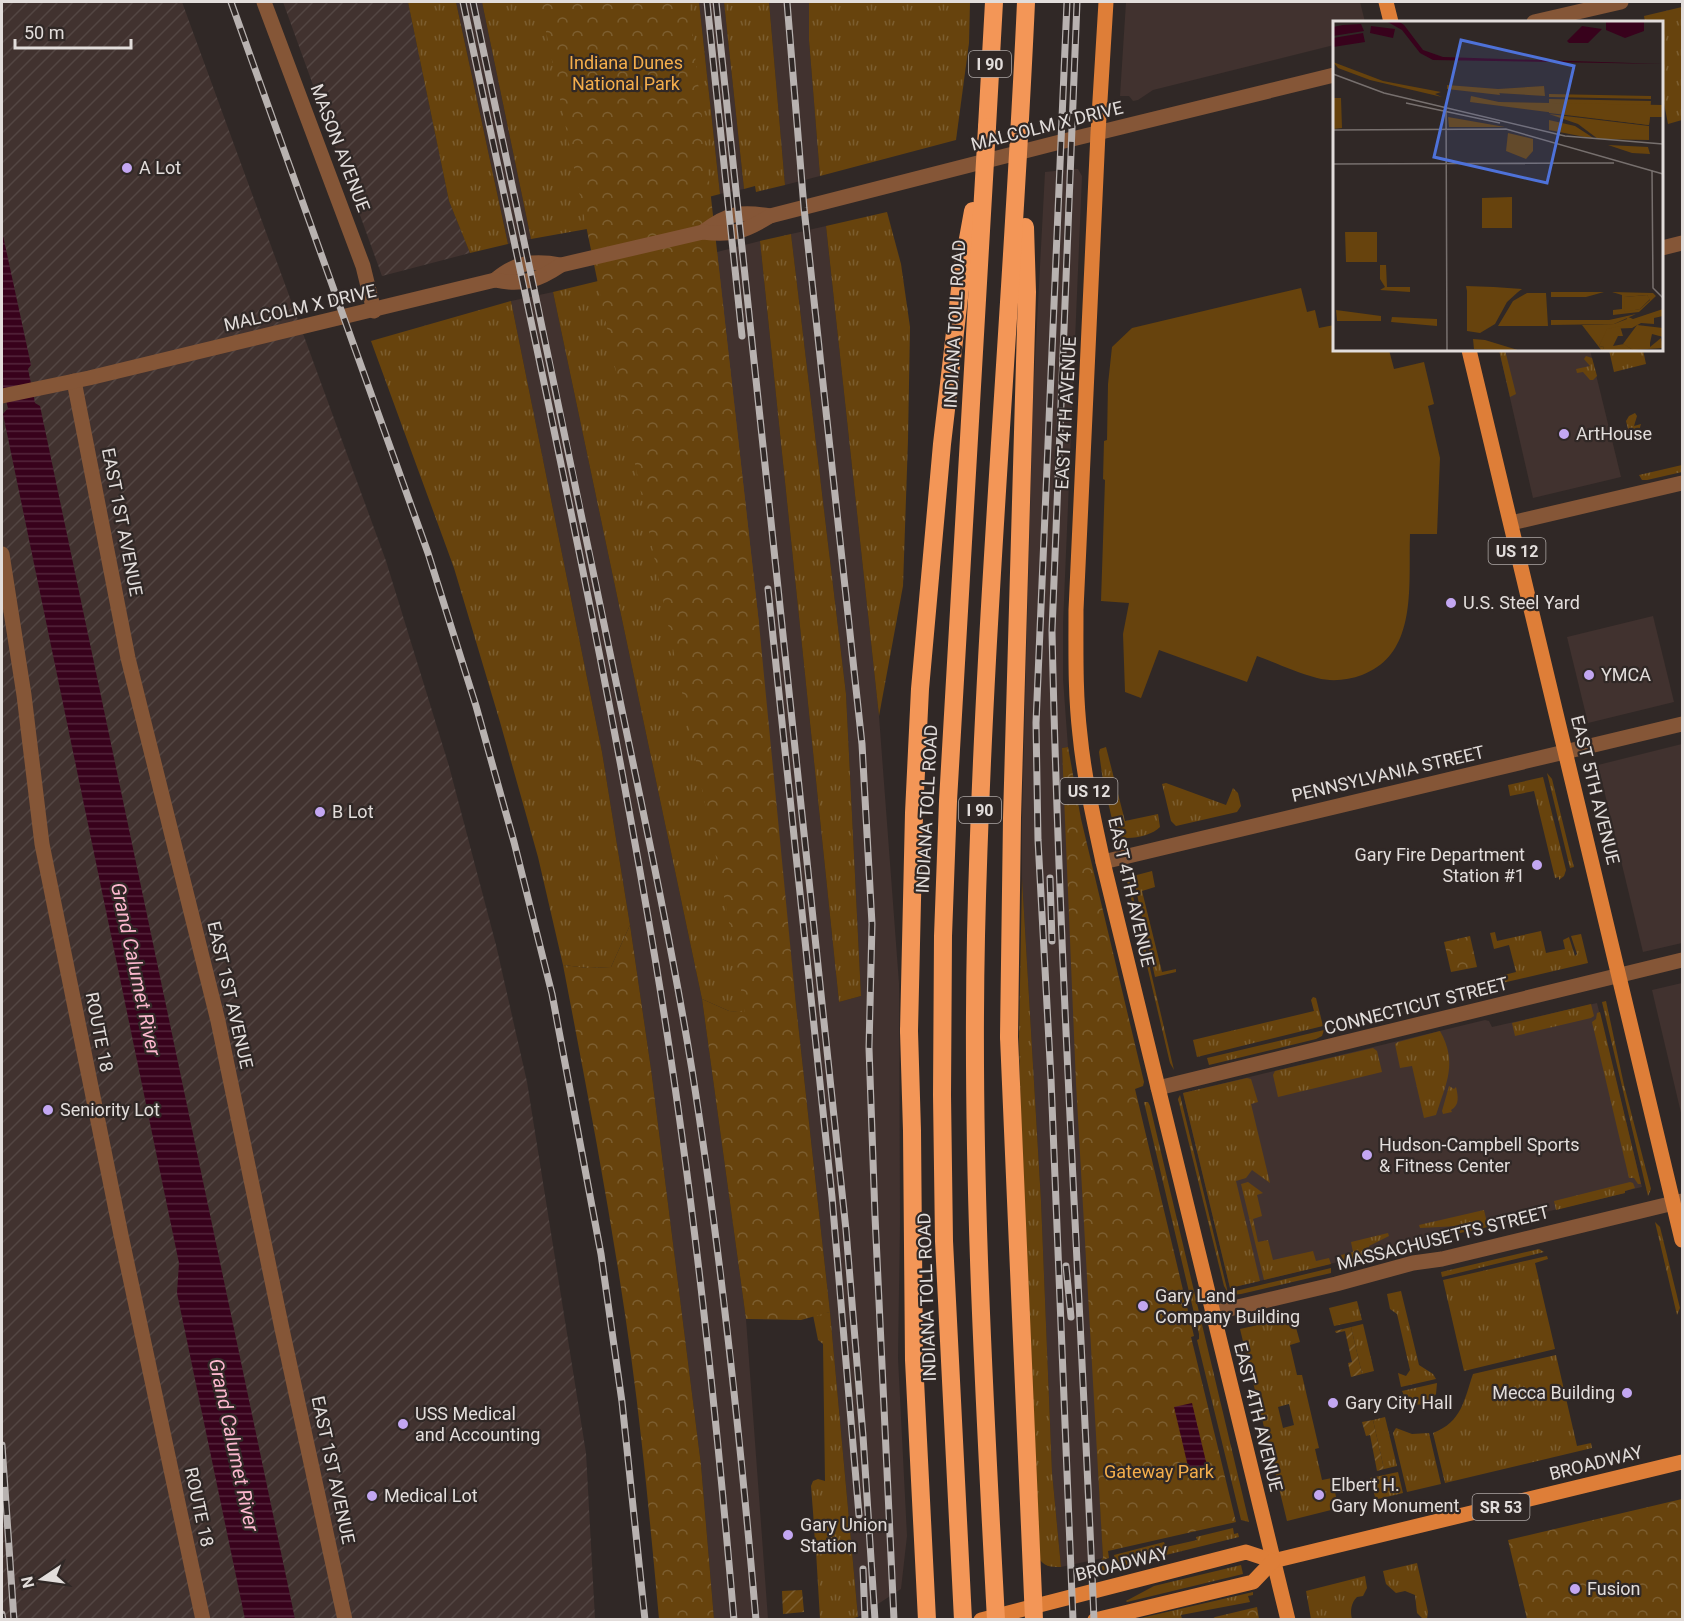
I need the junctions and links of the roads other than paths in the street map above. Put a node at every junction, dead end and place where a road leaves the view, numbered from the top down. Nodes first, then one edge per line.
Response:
1 (264, 2) edge
2 (994, 2) edge
3 (1026, 2) edge
4 (1106, 2) edge
5 (1386, 2) edge
6 (1621, 2) edge
7 (1391, 21) edge
8 (1538, 21) edge
9 (1333, 75) edge
10 (1021, 116) junction
11 (987, 126) junction
12 (1098, 133) junction
13 (1683, 243) edge
14 (1663, 248) edge
15 (374, 311) junction
16 (1469, 351) edge
17 (74, 381) junction
18 (2, 396) edge
19 (1683, 483) edge
20 (1511, 524) junction
21 (2, 554) edge
22 (1683, 724) edge
23 (1566, 753) junction
24 (1103, 862) junction
25 (1683, 960) edge
26 (1620, 976) junction
27 (1158, 1088) junction
28 (1678, 1202) edge
29 (1683, 1240) edge
30 (1212, 1313) junction
31 (1683, 1462) edge
32 (1274, 1561) junction
33 (1034, 1613) edge
34 (203, 1620) edge
35 (345, 1620) edge
36 (927, 1620) edge
37 (963, 1620) edge
38 (981, 1620) edge
39 (996, 1620) edge
40 (1095, 1620) edge
41 (1288, 1620) edge

1 - 15 street, MASON AVENUE
2 - 11 highway, INDIANA TOLL ROAD / I 90
3 - 10 highway, I 90, bridge
4 - 12 main road, EAST 4TH AVENUE / US 12
5 - 7 main road
6 - 8 street
9 - 12 street, MALCOLM X DRIVE
10 - 33 highway, bridge
10 - 39 highway, I 90, bridge
11 - 36 highway, bridge
11 - 37 highway, INDIANA TOLL ROAD / I 90, bridge
12 - 15 street, MALCOLM X DRIVE
12 - 24 main road, EAST 4TH AVENUE / US 12
13 - 14 street
15 - 17 street, MALCOLM X DRIVE
16 - 20 main road, EAST 5TH AVENUE / US 12
17 - 18 street, MALCOLM X DRIVE
17 - 35 street, EAST 1ST AVENUE
19 - 20 street
20 - 23 main road, EAST 5TH AVENUE / US 12
21 - 34 street, ROUTE 18
22 - 23 street, PENNSYLVANIA STREET
23 - 24 street, PENNSYLVANIA STREET
23 - 26 main road, EAST 5TH AVENUE / US 12
24 - 27 main road, EAST 4TH AVENUE / US 12
25 - 26 street, CONNECTICUT STREET
26 - 27 street, CONNECTICUT STREET
26 - 28 main road, EAST 5TH AVENUE / US 12
27 - 30 main road, EAST 4TH AVENUE / US 12
28 - 29 main road, EAST 5TH AVENUE / US 12
28 - 30 street, MASSACHUSETTS STREET
30 - 32 main road, EAST 4TH AVENUE / US 12
31 - 32 main road, BROADWAY / SR 53
32 - 33 main road, BROADWAY
32 - 40 main road
32 - 41 main road, US 12
33 - 38 main road, BROADWAY

